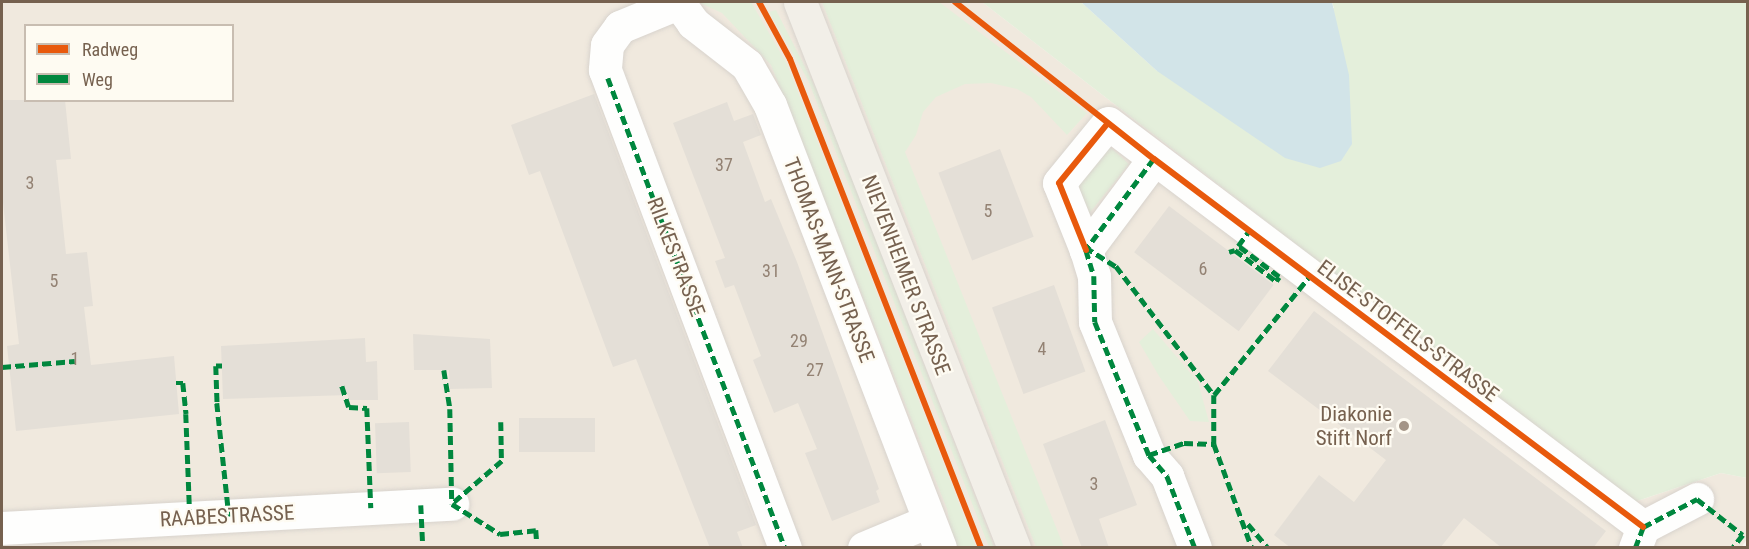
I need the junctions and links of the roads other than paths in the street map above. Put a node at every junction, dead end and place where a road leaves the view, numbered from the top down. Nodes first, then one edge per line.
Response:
1 (678, 2) edge
2 (800, 2) edge
3 (1154, 159) junction
4 (1086, 250) junction
5 (1697, 500) dead end
6 (452, 504) dead end
7 (2, 528) edge
8 (934, 534) edge
9 (1639, 537) edge
10 (785, 548) edge
11 (864, 548) edge
12 (1014, 548) edge
13 (1196, 548) edge

1 - 8 street, THOMAS-MANN-STRASSE
1 - 10 street, RILKESTRASSE
2 - 12 main road, NIEVENHEIMER STRASSE
3 - 4 street
3 - 4 street, ELISE-STOFFELS-STRASSE
3 - 9 street, ELISE-STOFFELS-STRASSE
4 - 13 street
5 - 9 street, ELISE-STOFFELS-STRASSE
6 - 7 street, RAABESTRASSE
8 - 11 street

